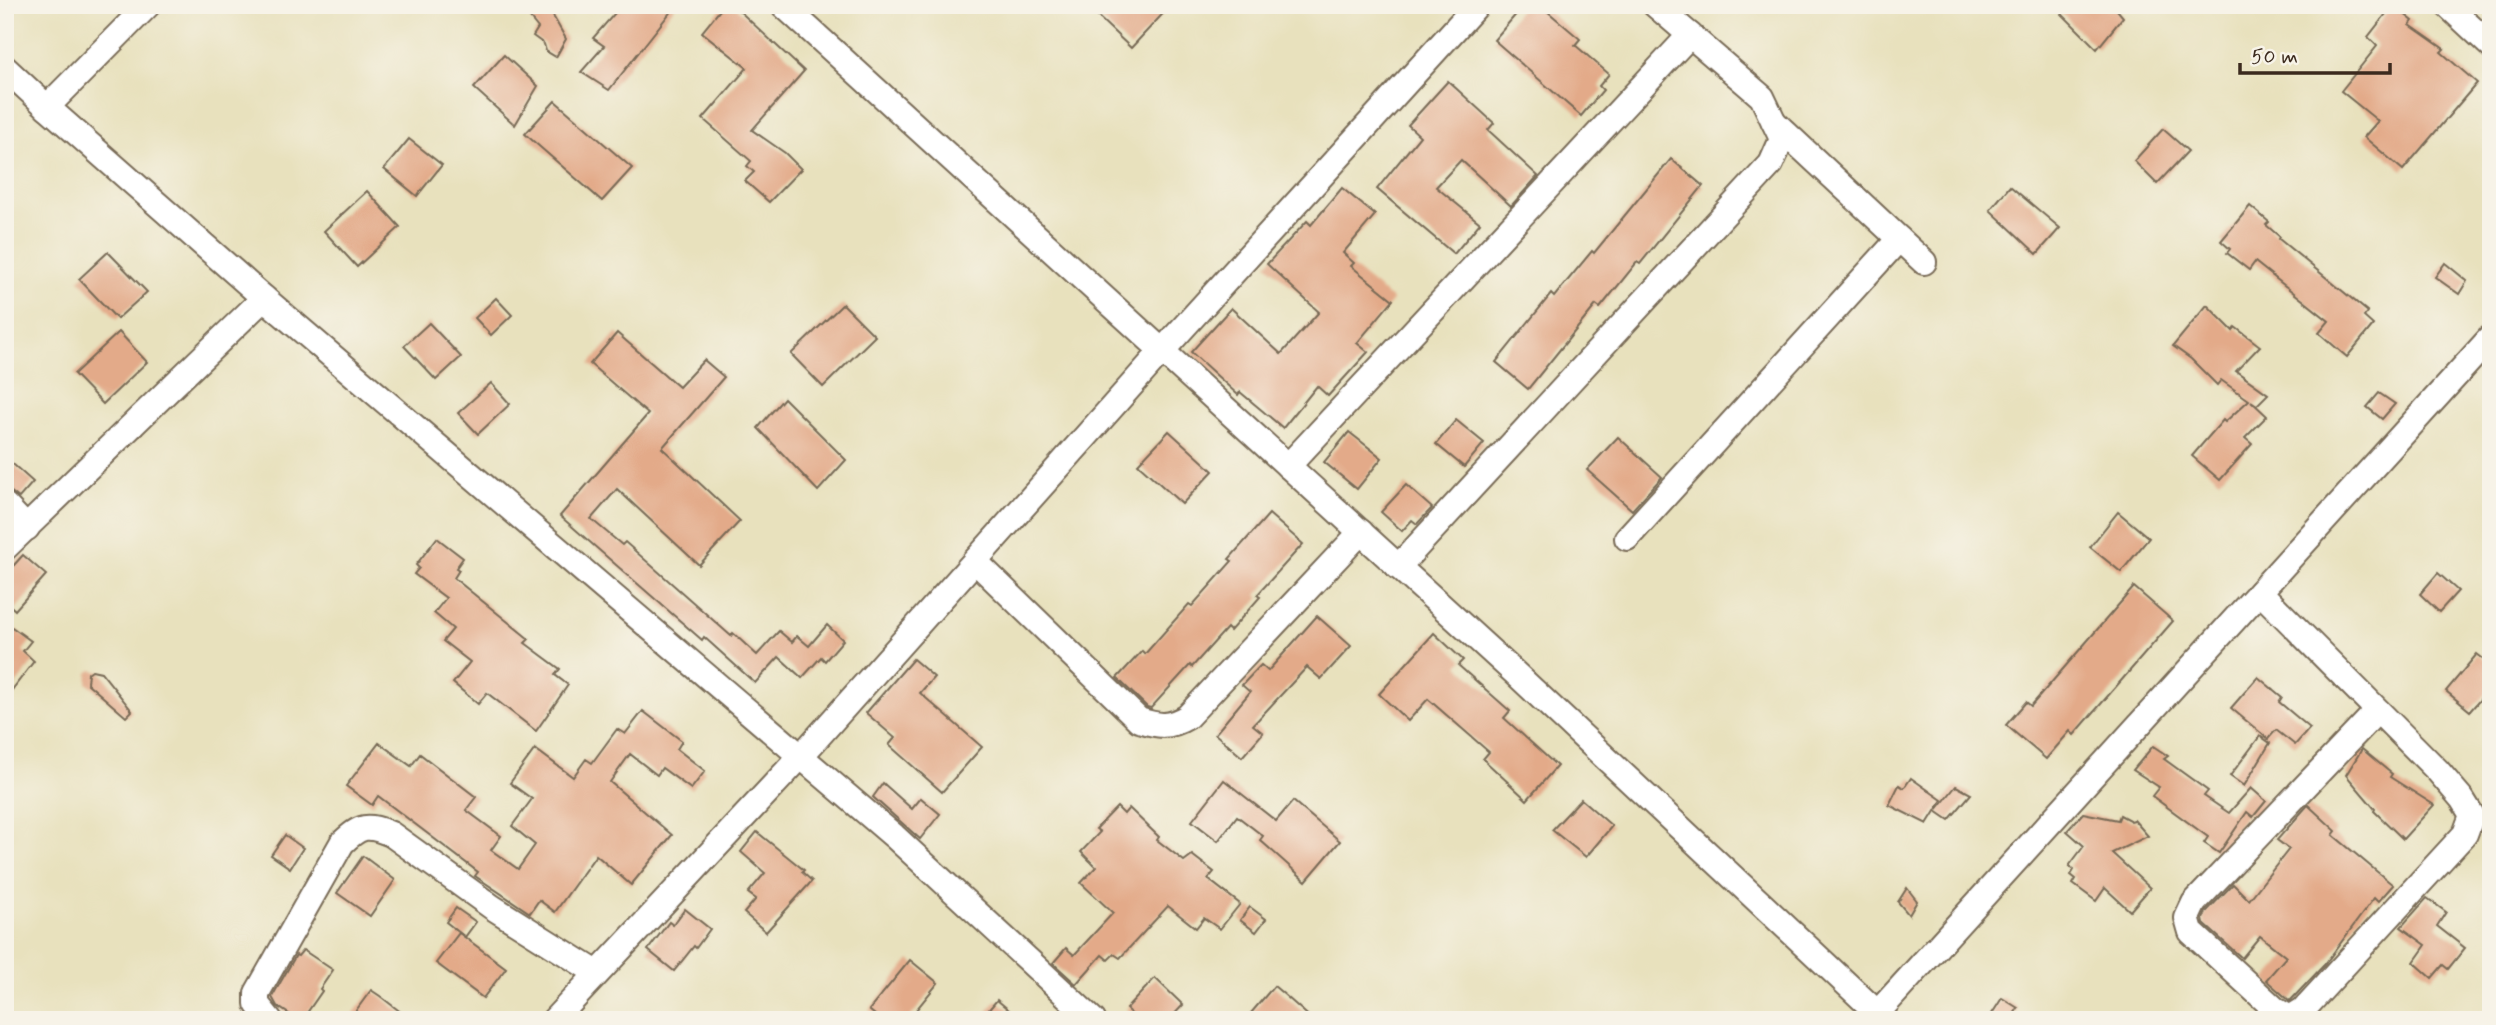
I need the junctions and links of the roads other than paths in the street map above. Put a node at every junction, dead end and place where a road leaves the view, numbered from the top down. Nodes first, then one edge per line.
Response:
1 (148, 5) edge
2 (783, 5) edge
3 (1476, 5) edge
4 (1655, 5) edge
5 (2447, 5) edge
6 (1690, 35) junction
7 (2491, 46) edge
8 (5, 68) edge
9 (47, 107) junction
10 (1774, 121) junction
11 (1899, 239) junction
12 (1924, 262) dead end
13 (264, 298) junction
14 (2491, 337) edge
15 (1162, 351) junction
16 (1288, 466) junction
17 (5, 505) edge
18 (27, 528) junction
19 (1361, 532) junction
20 (1627, 538) dead end
21 (5, 548) edge
22 (975, 561) junction
23 (1398, 567) junction
24 (2260, 592) junction
25 (2377, 710) junction
26 (801, 756) junction
27 (597, 974) junction
28 (1878, 1017) edge
29 (270, 1020) edge
30 (554, 1020) edge
31 (1093, 1020) edge

1 - 9 street
2 - 15 street
3 - 15 street
4 - 6 street
5 - 7 street
6 - 10 street
6 - 16 street
8 - 9 street
9 - 13 street
10 - 11 street
10 - 23 street
11 - 12 street
11 - 20 street
13 - 18 street
13 - 26 street
14 - 24 street
15 - 16 street
15 - 22 street
16 - 19 street
17 - 18 street
18 - 21 street
19 - 22 street
19 - 23 street
22 - 26 street
23 - 28 street
24 - 25 street
24 - 28 street
25 - 25 street
26 - 27 street
26 - 31 street
27 - 29 street
27 - 30 street

